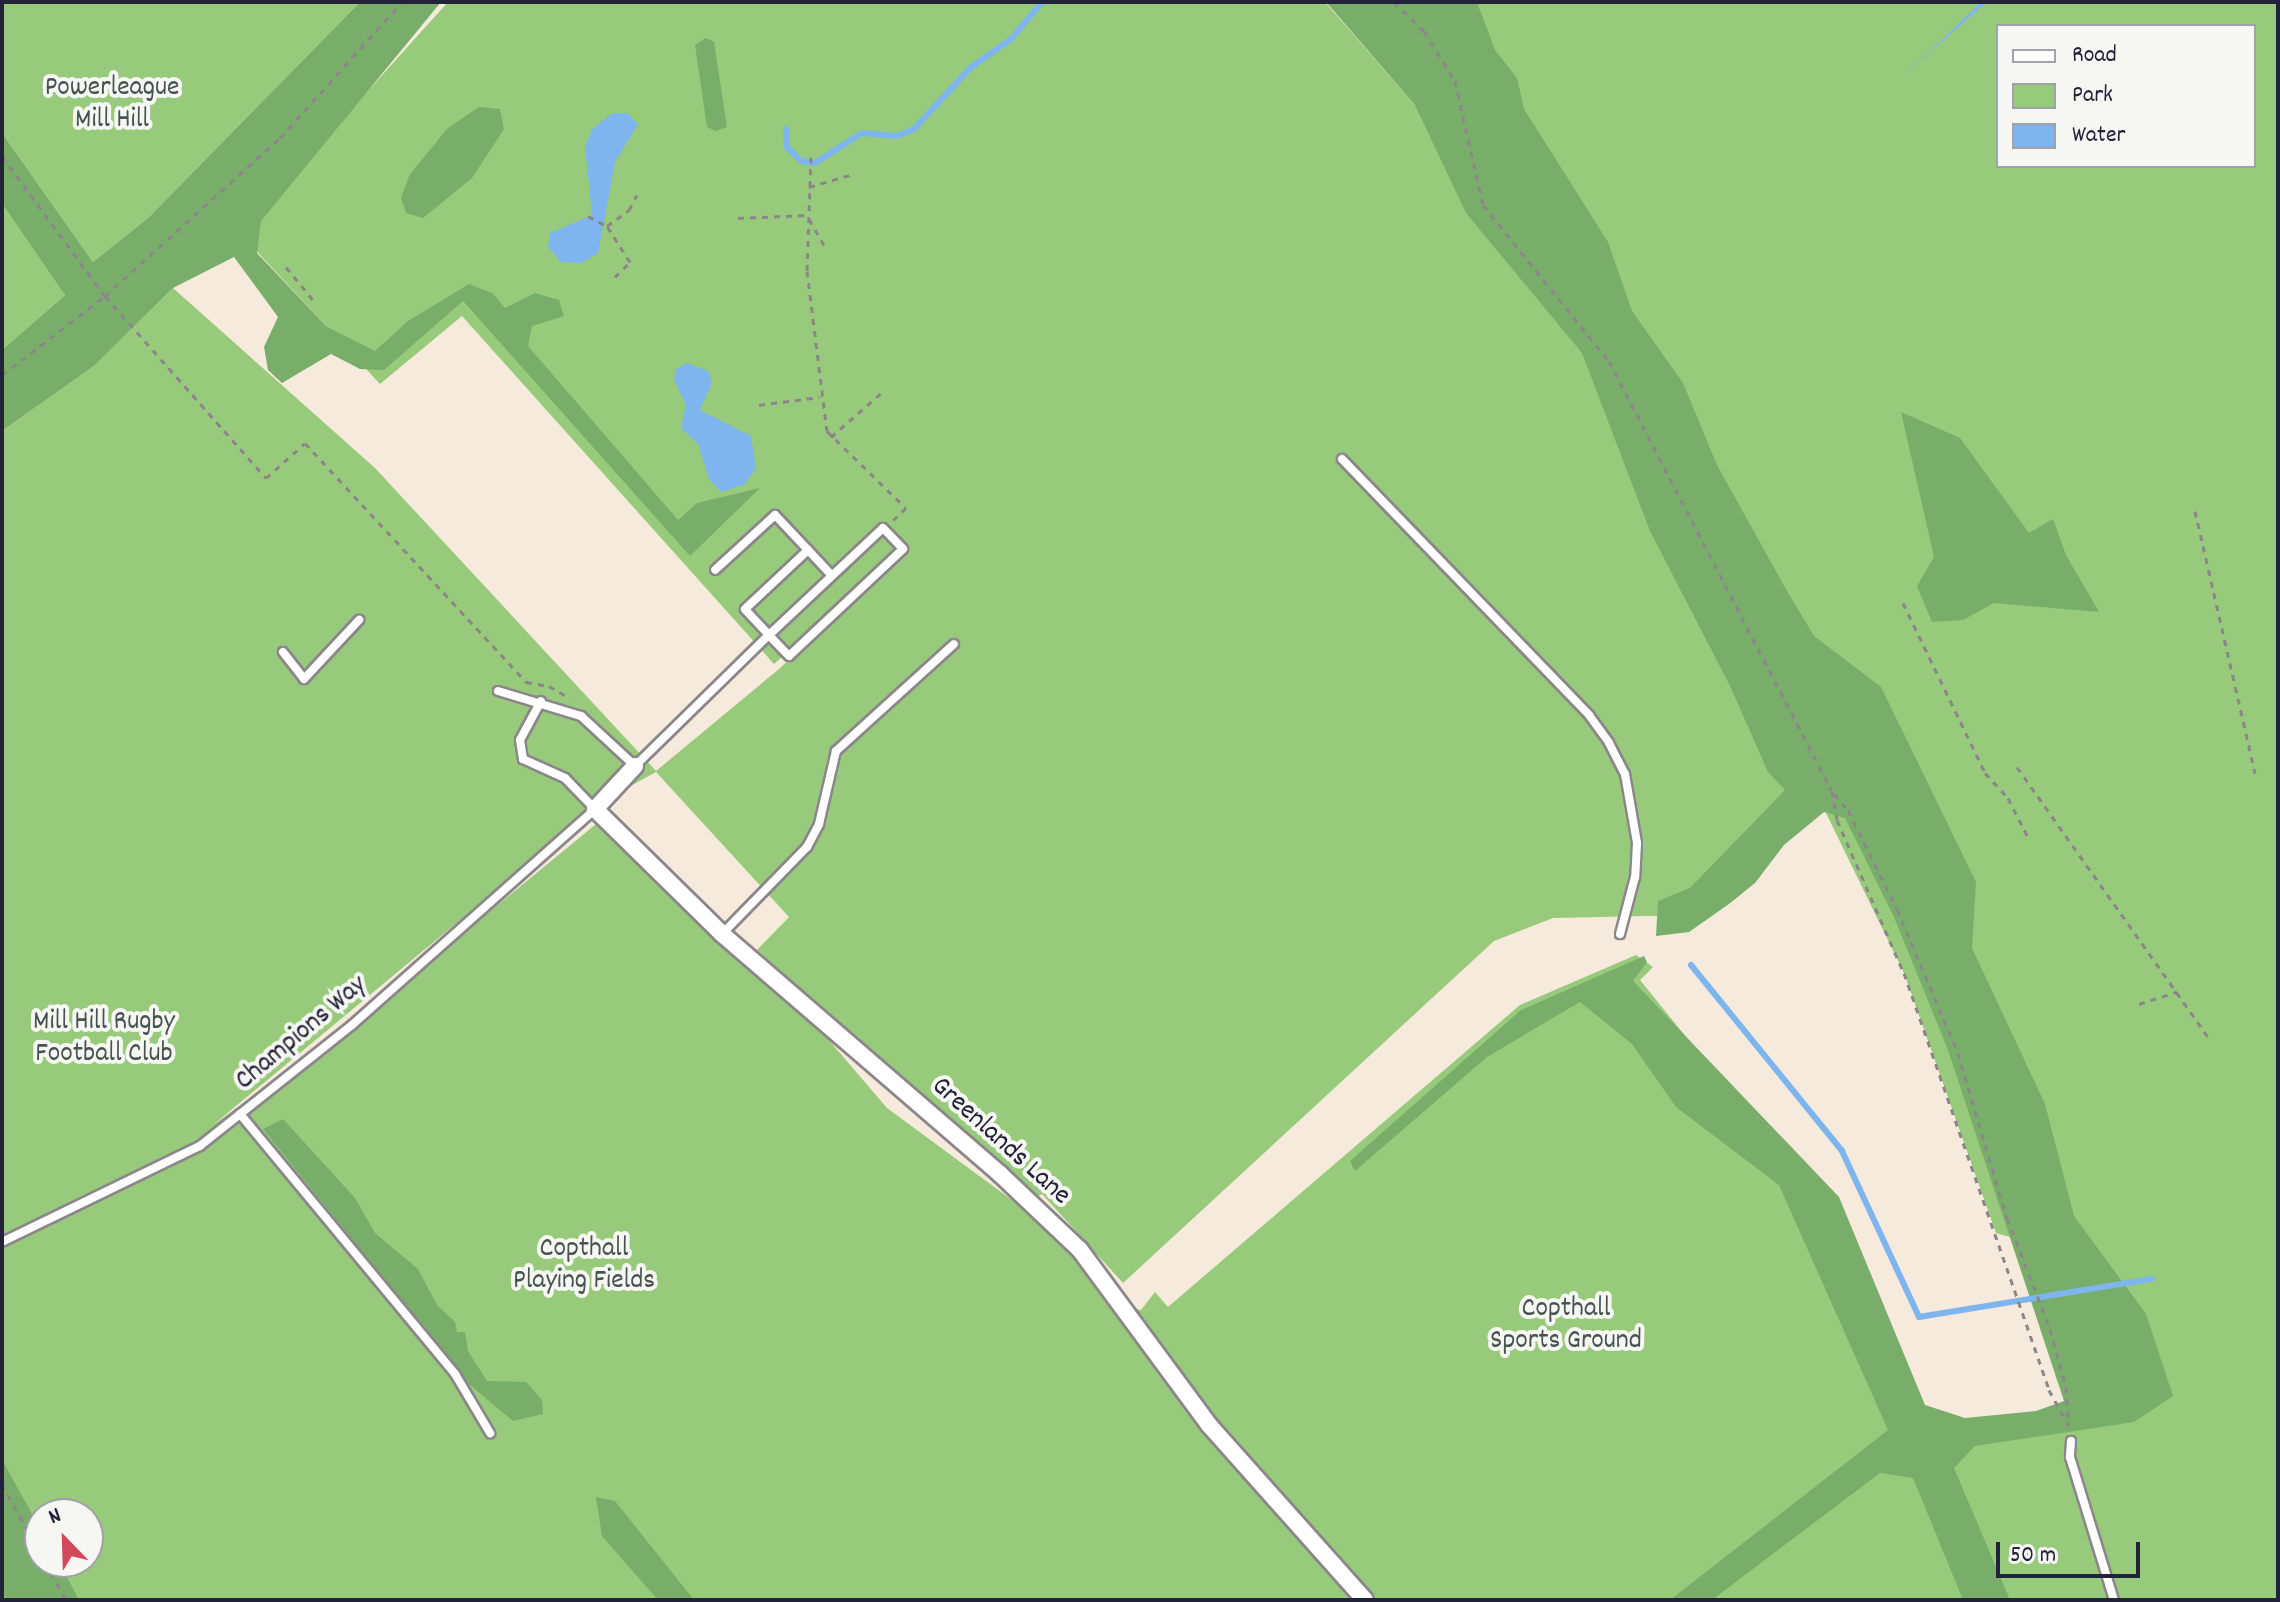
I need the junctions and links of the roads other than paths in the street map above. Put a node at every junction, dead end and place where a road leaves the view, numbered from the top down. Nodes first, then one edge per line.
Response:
1 (1342, 459) dead end
2 (808, 550) junction
3 (715, 570) dead end
4 (832, 576) junction
5 (359, 620) dead end
6 (769, 635) junction
7 (954, 644) dead end
8 (283, 652) dead end
9 (498, 691) dead end
10 (541, 701) junction
11 (635, 766) junction
12 (595, 809) junction
13 (722, 934) junction
14 (1620, 934) dead end
15 (240, 1114) junction
16 (2, 1242) edge
17 (490, 1433) dead end
18 (2071, 1441) road end
19 (1365, 1600) edge
20 (2114, 1600) edge

1 - 14 lane
2 - 3 lane
2 - 4 lane
2 - 6 lane
4 - 6 lane
4 - 6 lane
5 - 8 lane
6 - 11 lane
7 - 13 lane
9 - 10 lane
10 - 11 lane
10 - 12 lane
11 - 12 street
12 - 13 street, Greenlands Lane
12 - 15 lane, Champions Way
13 - 19 street, Greenlands Lane
15 - 16 lane, Champions Way
15 - 17 lane
18 - 20 lane

